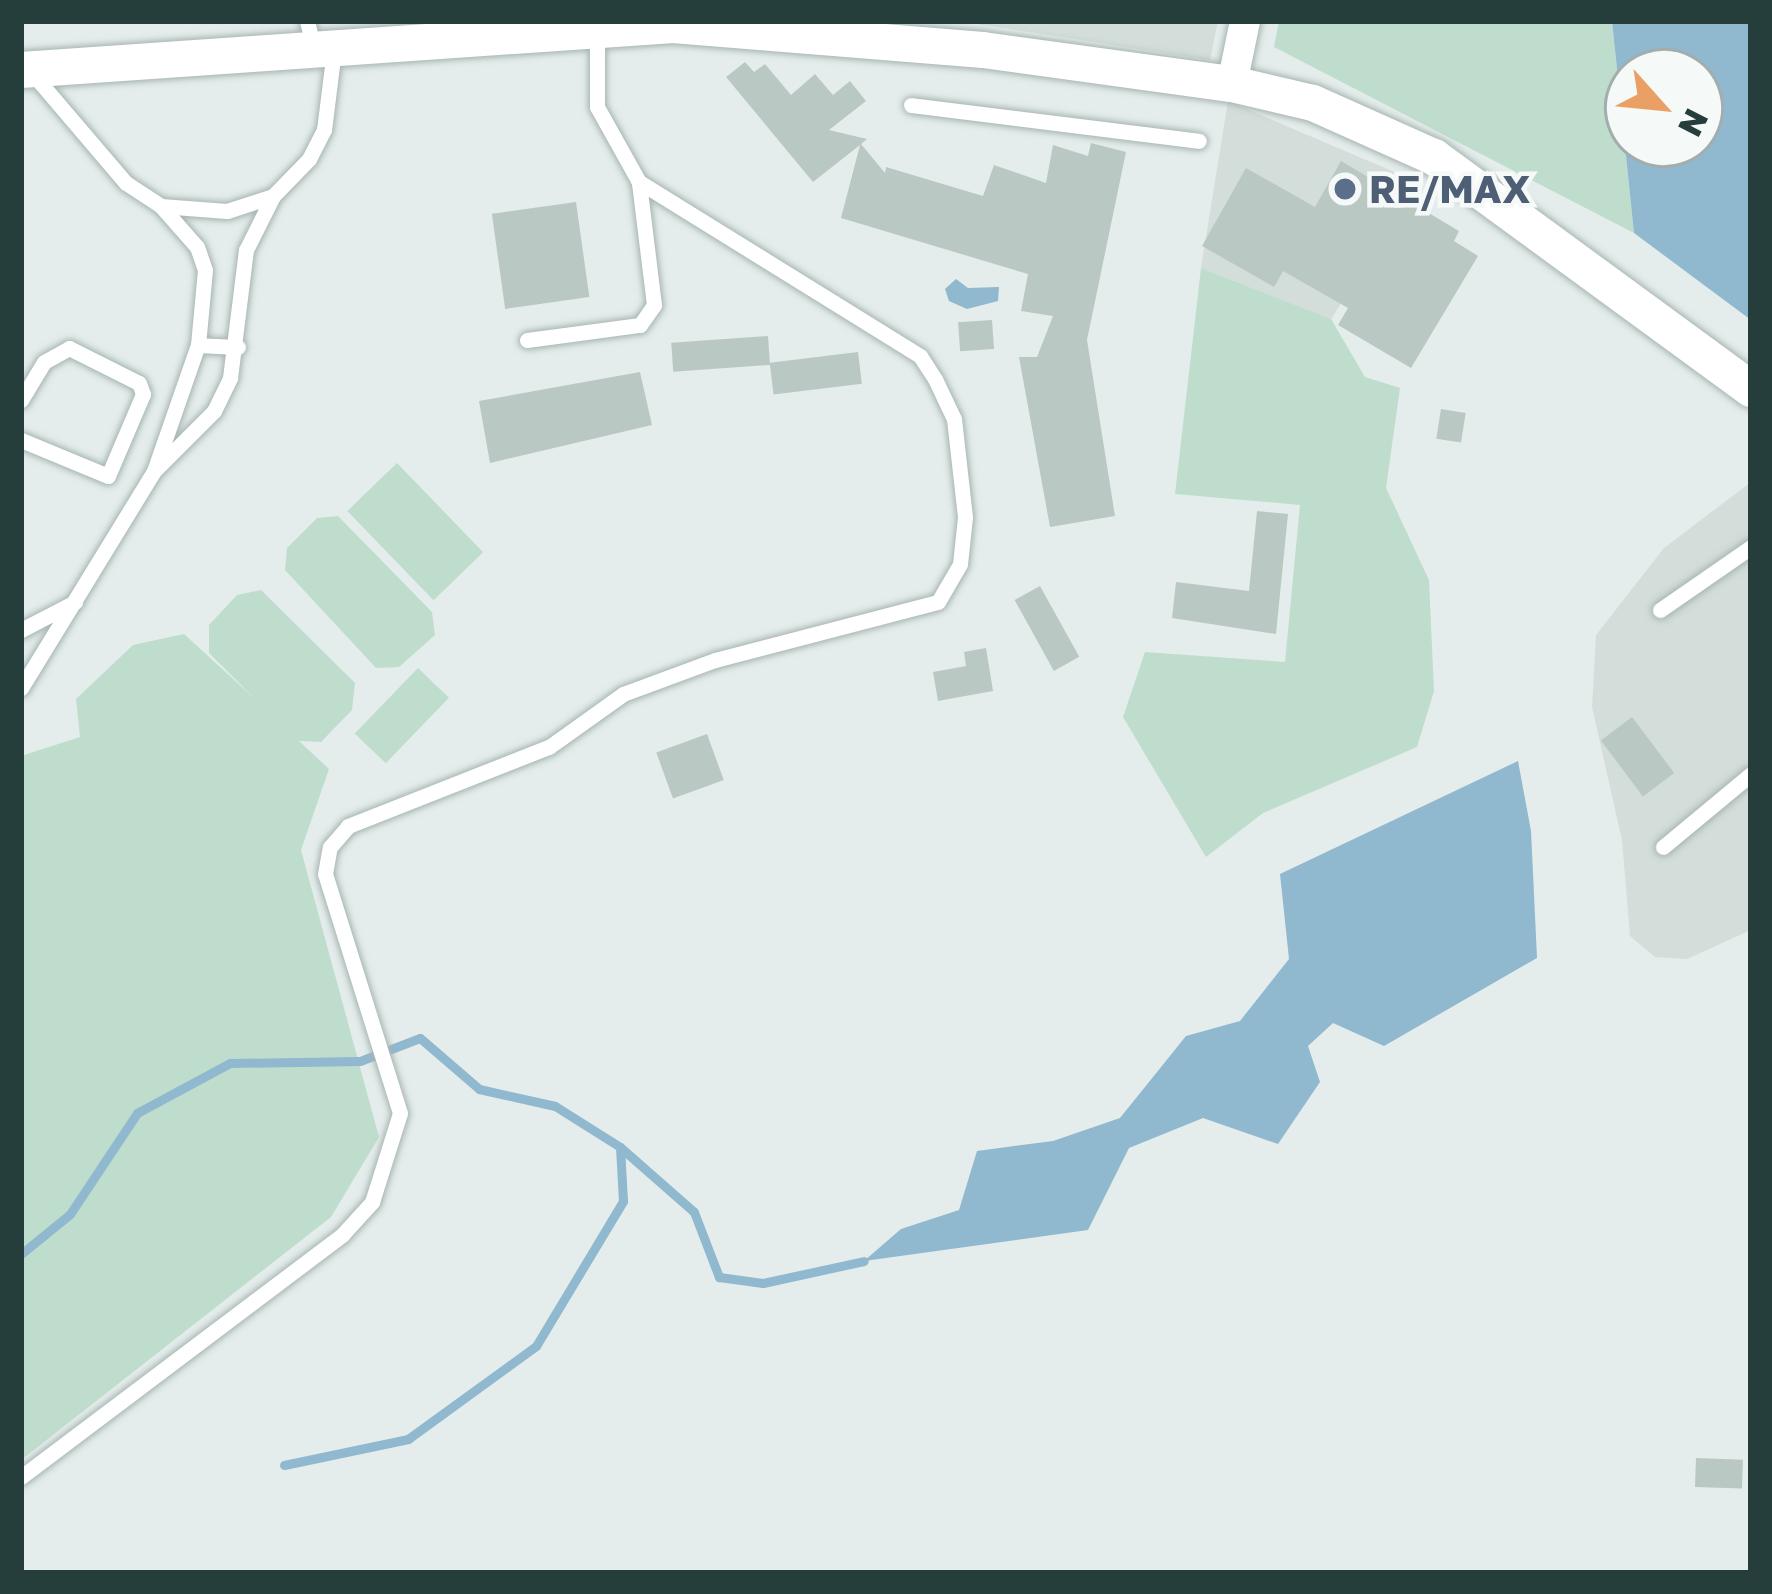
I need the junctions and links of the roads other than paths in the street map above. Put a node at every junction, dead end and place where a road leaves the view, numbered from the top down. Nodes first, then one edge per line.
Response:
1 (1245, 21) edge
2 (597, 30) junction
3 (319, 41) edge
4 (26, 70) edge
5 (1232, 84) junction
6 (911, 105) dead end
7 (1199, 140) dead end
8 (639, 182) junction
9 (273, 196) junction
10 (161, 206) junction
11 (526, 340) dead end
12 (199, 345) junction
13 (238, 347) junction
14 (1751, 389) edge
15 (21, 400) edge
16 (21, 440) edge
17 (154, 471) junction
18 (1751, 547) edge
19 (78, 601) junction
20 (1660, 610) dead end
21 (21, 630) edge
22 (21, 688) edge
23 (1751, 774) edge
24 (1663, 847) dead end
25 (21, 1477) edge

1 - 5 street
2 - 3 street
2 - 5 street
2 - 8 lane
3 - 4 street
3 - 9 lane
4 - 10 lane
5 - 14 street
6 - 7 lane
8 - 11 lane
8 - 25 lane
9 - 10 lane
9 - 13 lane
10 - 12 lane
12 - 13 lane
12 - 17 lane
13 - 17 lane
15 - 16 lane
17 - 19 lane
18 - 20 lane
19 - 21 lane
19 - 22 lane
23 - 24 lane

